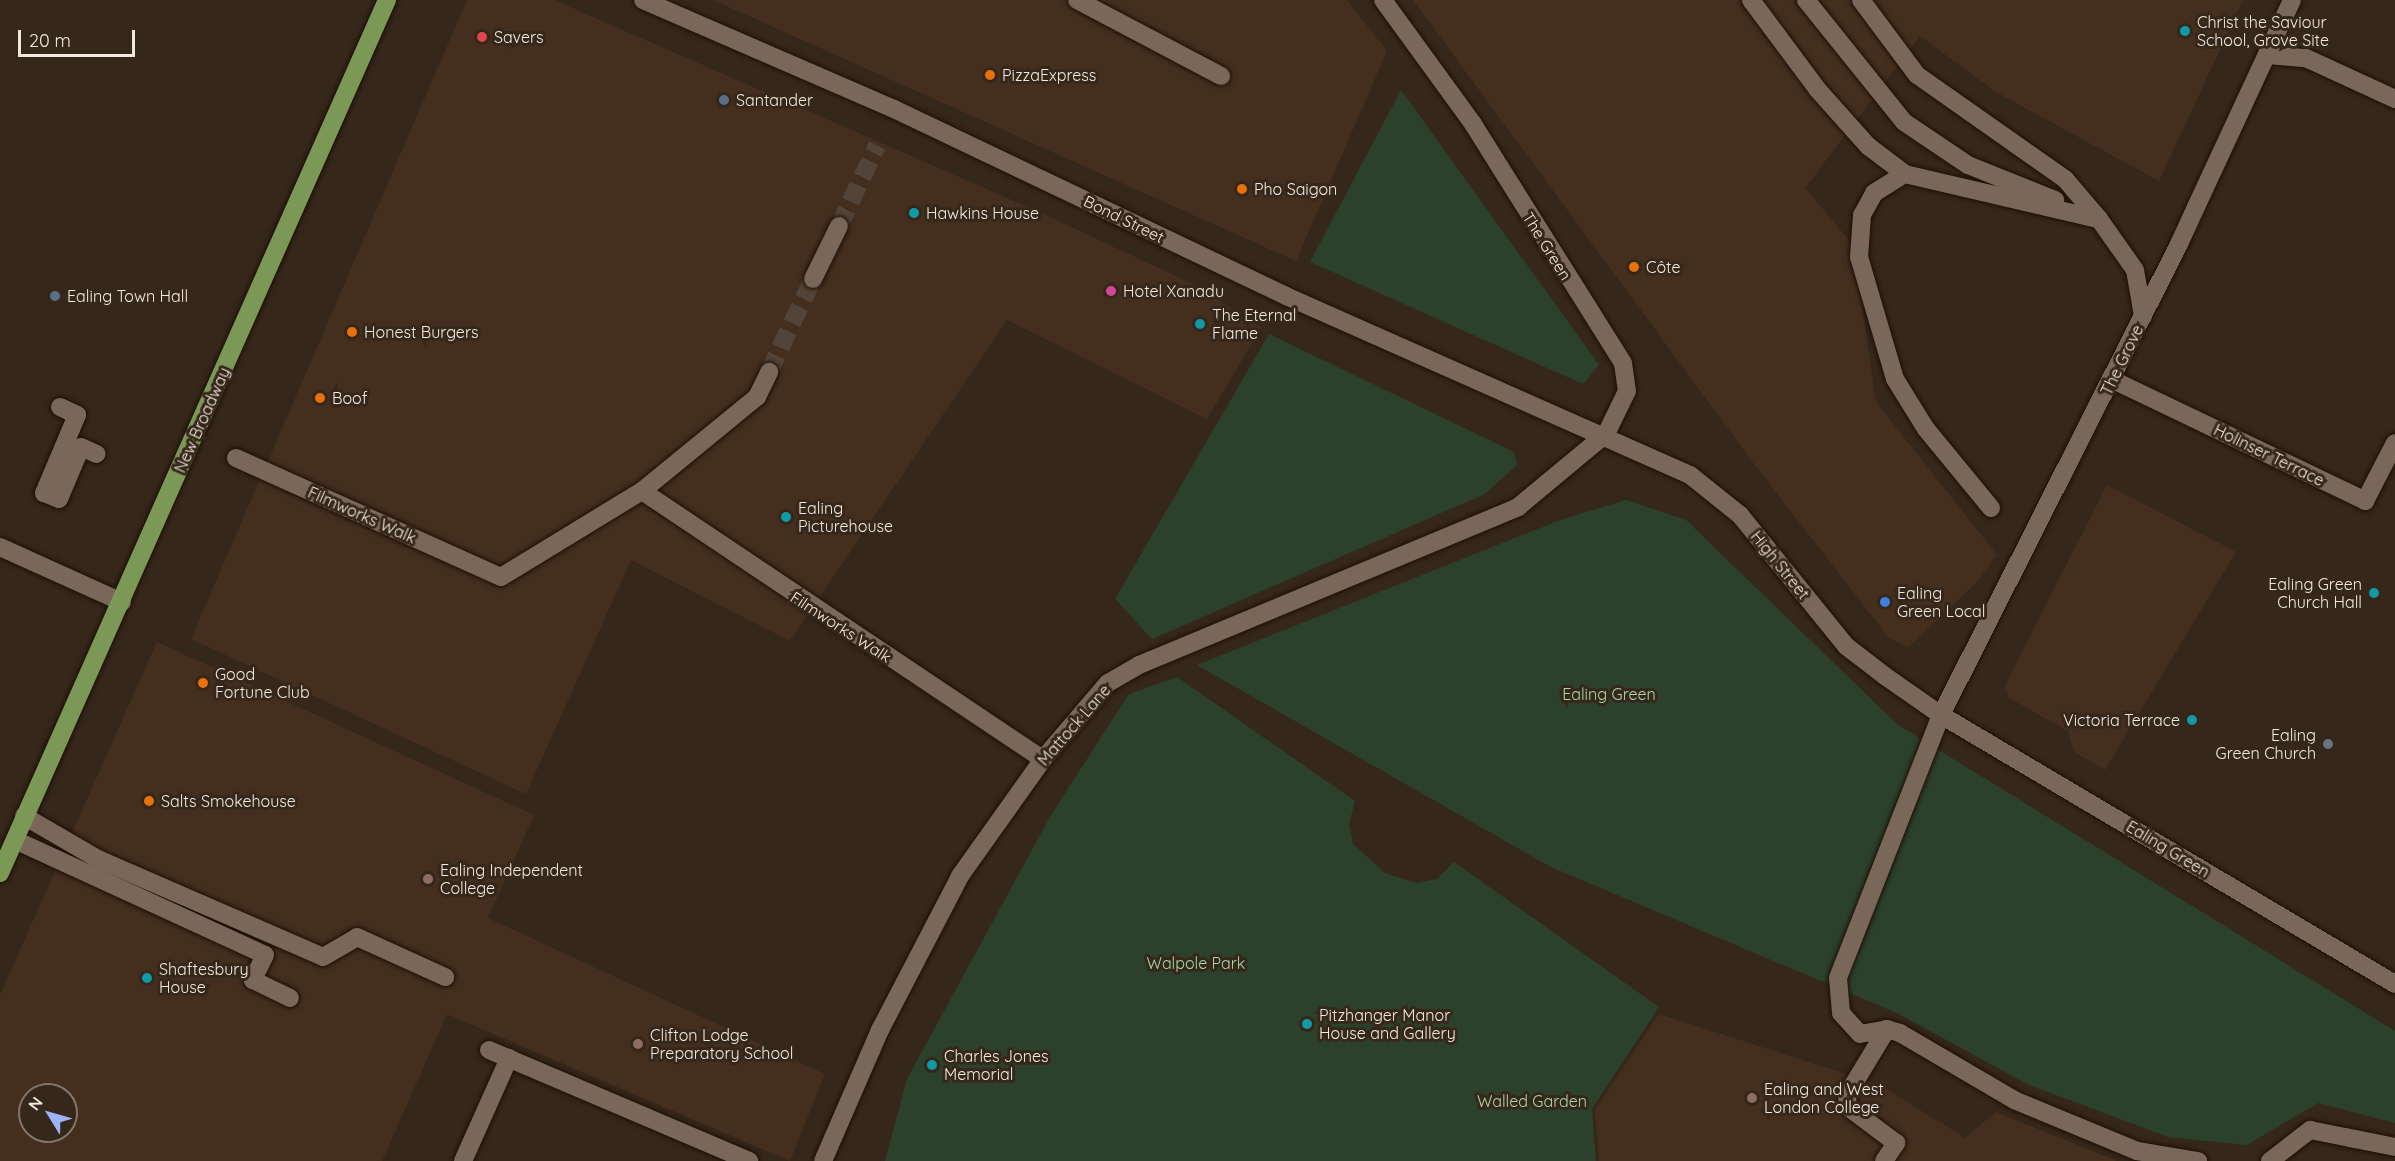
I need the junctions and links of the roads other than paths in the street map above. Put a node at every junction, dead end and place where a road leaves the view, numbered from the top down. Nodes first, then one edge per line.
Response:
1 (387, 0) edge
2 (643, 0) edge
3 (1077, 0) edge
4 (1383, 0) edge
5 (1751, 0) edge
6 (1806, 0) edge
7 (1862, 0) edge
8 (2292, 0) edge
9 (2268, 55) junction
10 (1221, 76) dead end
11 (2395, 99) edge
12 (1905, 174) junction
13 (2099, 219) junction
14 (839, 226) tunnel mouth
15 (813, 279) tunnel mouth
16 (2144, 316) junction
17 (769, 372) tunnel mouth
18 (2113, 380) junction
19 (60, 406) dead end
20 (1606, 434) junction
21 (2395, 443) edge
22 (97, 454) dead end
23 (236, 458) dead end
24 (642, 491) junction
25 (1991, 508) dead end
26 (0, 547) edge
27 (122, 602) junction
28 (1941, 715) junction
29 (1043, 759) junction
30 (24, 816) junction
31 (15, 840) junction
32 (0, 873) edge
33 (446, 976) dead end
34 (2395, 984) edge
35 (290, 998) dead end
36 (1887, 1029) junction
37 (489, 1050) dead end
38 (509, 1058) junction
39 (2395, 1147) edge
40 (2136, 1156) edge
41 (463, 1161) edge
42 (749, 1161) edge
43 (823, 1161) edge
44 (1884, 1161) edge
45 (2198, 1161) edge
46 (2270, 1161) edge

1 - 27 main road, New Broadway
2 - 20 street, Bond Street
3 - 10 street
4 - 20 street, The Green
5 - 12 street
6 - 13 street
7 - 13 street
8 - 9 street, The Grove
9 - 11 street
9 - 16 street, The Grove
12 - 13 street
12 - 25 street
13 - 16 street
14 - 15 street
16 - 18 street, The Grove
17 - 24 street, Filmworks Walk
18 - 21 street, Holinser Terrace
18 - 28 street, The Grove
19 - 22 street
20 - 28 street, High Street
20 - 29 street, Mattock Lane
23 - 24 street, Filmworks Walk
24 - 29 street, Filmworks Walk
26 - 27 street
27 - 30 main road, New Broadway
28 - 34 street, Ealing Green
28 - 36 street, The Grove
29 - 43 street, Mattock Lane
30 - 31 main road, New Broadway
30 - 33 street
31 - 32 main road, New Broadway
31 - 35 street
36 - 40 street
36 - 44 street
37 - 38 street
38 - 41 street
38 - 42 street
39 - 46 street
40 - 45 street

